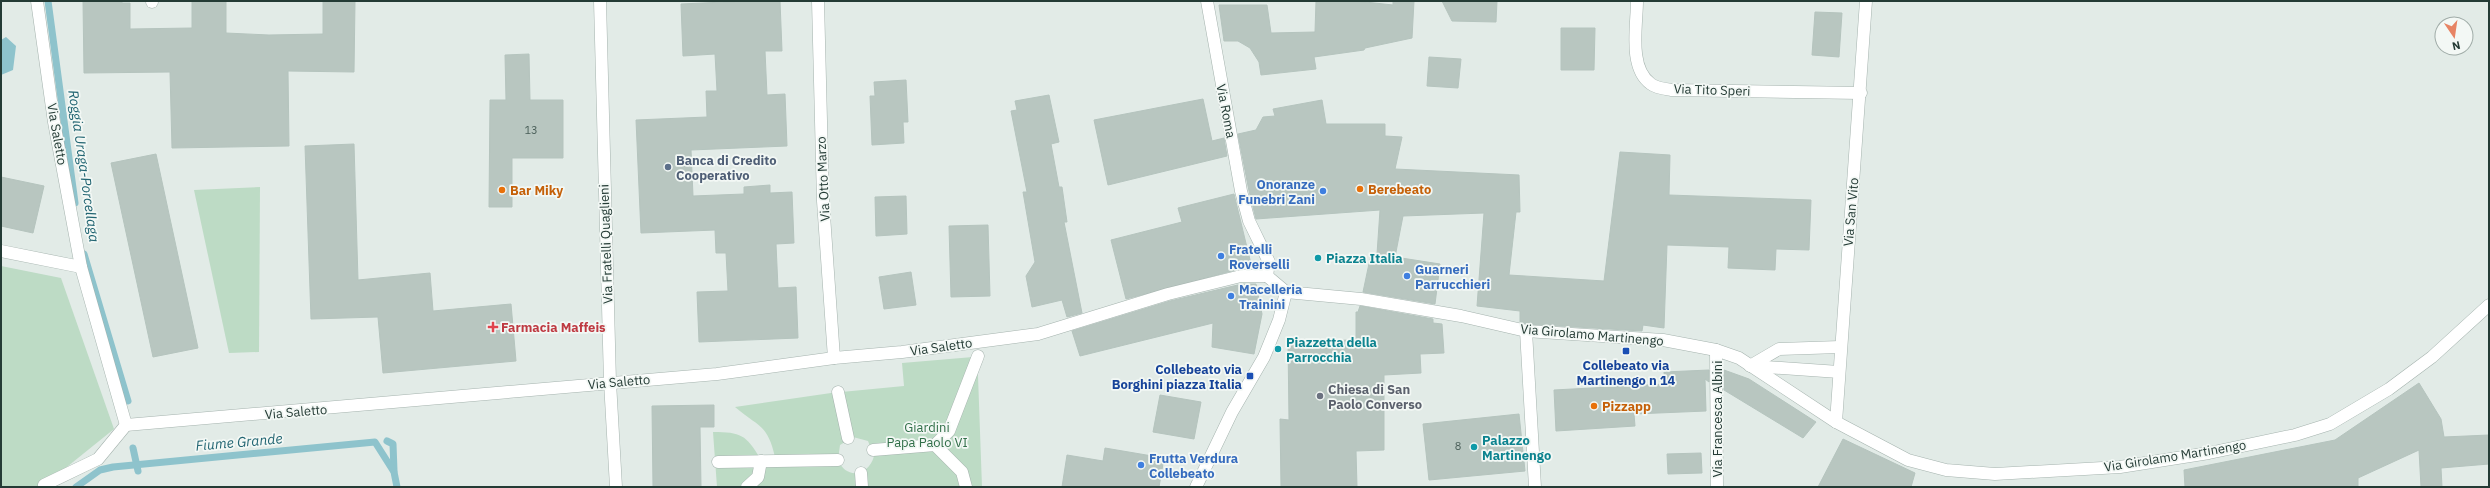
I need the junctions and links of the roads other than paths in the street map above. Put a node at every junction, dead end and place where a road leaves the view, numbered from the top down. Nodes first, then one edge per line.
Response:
1 (37, 1) edge
2 (600, 1) edge
3 (818, 1) edge
4 (1206, 1) edge
5 (1637, 1) edge
6 (1866, 1) edge
7 (1861, 94) junction
8 (1, 252) edge
9 (81, 267) junction
10 (1267, 276) junction
11 (1286, 292) junction
12 (2489, 305) edge
13 (1526, 331) junction
14 (1840, 347) junction
15 (1716, 350) junction
16 (978, 356) dead end
17 (834, 358) junction
18 (1750, 366) junction
19 (1839, 372) junction
20 (610, 382) junction
21 (838, 392) dead end
22 (1836, 422) junction
23 (126, 426) junction
24 (848, 438) dead end
25 (935, 445) junction
26 (873, 450) dead end
27 (838, 460) dead end
28 (761, 461) junction
29 (718, 462) dead end
30 (861, 473) dead end
31 (44, 485) dead end
32 (616, 487) edge
33 (747, 487) edge
34 (862, 487) edge
35 (966, 487) edge
36 (1196, 487) edge
37 (1535, 487) edge
38 (1717, 487) edge

1 - 9 street, Via Saletto
2 - 20 street, Via Fratelli Quaglieni
3 - 17 street, Via Otto Marzo
4 - 10 street, Via Roma
5 - 7 street, Via Tito Speri
6 - 7 street, Via San Vito
7 - 14 street, Via San Vito
8 - 9 street
9 - 23 street, Via Saletto
10 - 11 street
10 - 17 street, Via Saletto
11 - 13 street, Via Girolamo Martinengo
11 - 36 street
12 - 22 street, Via Girolamo Martinengo
13 - 15 street, Via Girolamo Martinengo
13 - 37 street
14 - 18 street
14 - 19 street, Via San Vito
15 - 18 street, Via Girolamo Martinengo
15 - 38 street, Via Francesca Albini
16 - 25 street
17 - 20 street, Via Saletto
18 - 19 street, Via Girolamo Martinengo
18 - 22 street, Via Girolamo Martinengo
19 - 22 street, Via San Vito
20 - 23 street, Via Saletto
20 - 32 street, Via Fratelli Quaglieni
21 - 24 street
23 - 31 street
25 - 26 street
25 - 35 street
27 - 28 street
28 - 29 street
28 - 33 street
30 - 34 street

